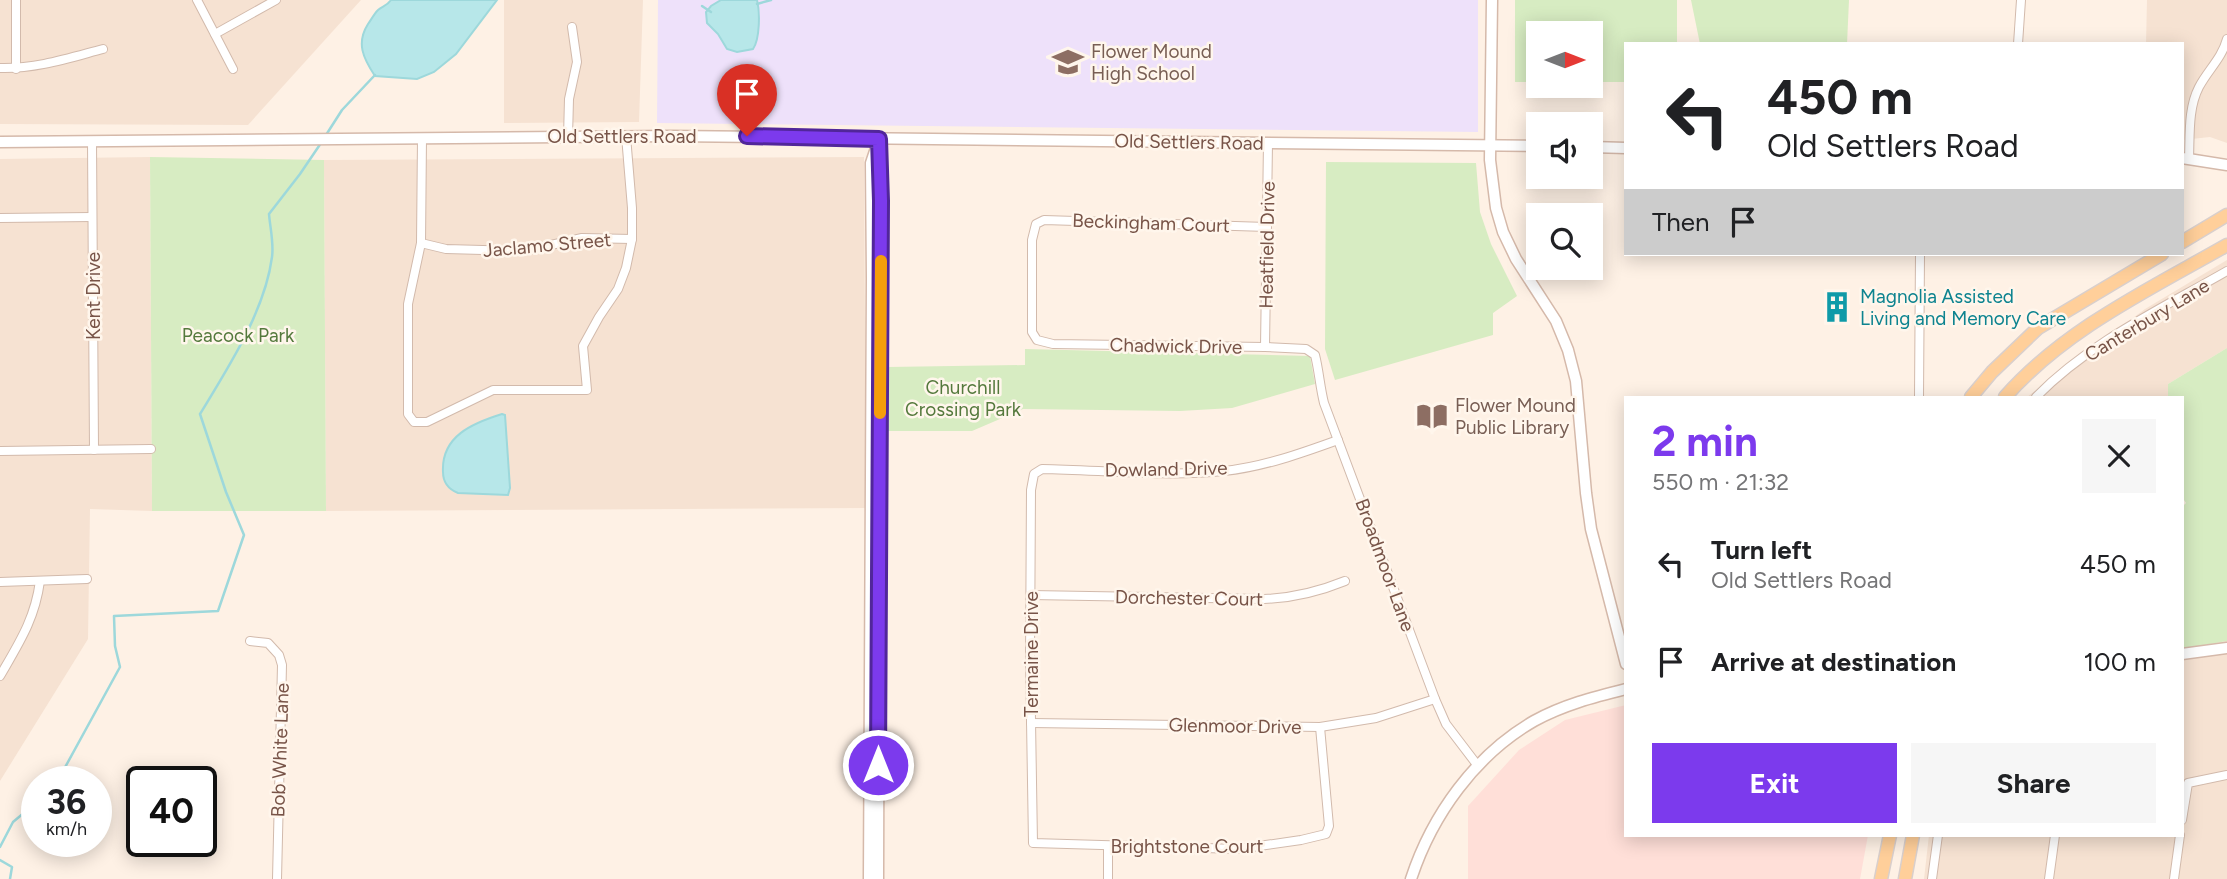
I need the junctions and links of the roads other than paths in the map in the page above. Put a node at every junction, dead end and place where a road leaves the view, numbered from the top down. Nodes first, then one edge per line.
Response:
1 (16, 0) edge
2 (197, 0) edge
3 (276, 0) edge
4 (1492, 0) edge
5 (2021, 0) edge
6 (572, 27) dead end
7 (215, 34) junction
8 (2227, 39) edge
9 (2018, 42) edge
10 (103, 49) dead end
11 (0, 68) edge
12 (16, 69) junction
13 (233, 69) dead end
14 (626, 136) junction
15 (568, 137) junction
16 (422, 138) junction
17 (879, 139) junction
18 (0, 142) edge
19 (92, 142) junction
20 (1268, 143) junction
21 (1490, 145) junction
22 (1526, 146) edge
23 (1603, 147) edge
24 (1624, 148) edge
25 (2186, 158) edge
26 (2227, 165) edge
27 (2227, 215) edge
28 (0, 218) edge
29 (92, 218) junction
30 (1267, 227) junction
31 (632, 239) junction
32 (2184, 241) edge
33 (421, 243) junction
34 (2227, 245) edge
35 (1920, 256) edge
36 (2159, 256) edge
37 (2227, 271) edge
38 (2065, 311) junction
39 (2081, 331) junction
40 (1037, 340) joint
41 (1265, 347) junction
42 (1315, 355) joint
43 (1919, 396) edge
44 (1973, 396) edge
45 (2006, 396) edge
46 (2037, 396) edge
47 (1338, 440) junction
48 (150, 449) dead end
49 (94, 450) junction
50 (0, 451) edge
51 (1034, 474) joint
52 (875, 513) junction
53 (87, 579) dead end
54 (40, 581) junction
55 (1345, 581) dead end
56 (0, 582) edge
57 (1031, 595) junction
58 (250, 641) dead end
59 (2227, 648) edge
60 (2184, 654) edge
61 (1624, 656) edge
62 (0, 676) edge
63 (1624, 689) edge
64 (1435, 699) junction
65 (1031, 723) junction
66 (1320, 727) junction
67 (1478, 766) junction
68 (2227, 775) edge
69 (2184, 808) edge
70 (1032, 833) joint
71 (1890, 837) edge
72 (1913, 837) edge
73 (1938, 837) edge
74 (2055, 837) edge
75 (2180, 837) edge
76 (1108, 847) junction
77 (277, 879) edge
78 (869, 879) edge
79 (878, 879) edge
80 (1108, 879) edge
81 (1411, 879) edge
82 (1881, 879) edge
83 (1905, 879) edge
84 (1932, 879) edge
85 (2049, 879) edge
86 (2174, 879) edge

1 - 12 street
2 - 7 street
3 - 7 street
4 - 21 street
5 - 9 street
6 - 15 street
7 - 13 street
8 - 25 street
10 - 12 street
11 - 12 street
14 - 15 street, Old Settlers Road
14 - 17 street, Old Settlers Road
14 - 31 street
15 - 16 street, Old Settlers Road
16 - 19 street, Old Settlers Road
16 - 33 street
17 - 20 street, Old Settlers Road
17 - 52 street
18 - 19 street, Old Settlers Road
19 - 29 street, Kent Drive
20 - 21 street, Old Settlers Road
20 - 30 street, Heatfield Drive
21 - 22 street, Old Settlers Road
21 - 61 street
23 - 24 street
25 - 26 street
27 - 32 main road
28 - 29 street
29 - 49 street, Kent Drive
30 - 40 street, Beckingham Court
30 - 41 street, Heatfield Drive
31 - 33 street, Jaclamo Street
31 - 33 street
34 - 39 main road
35 - 43 street
36 - 38 main road
37 - 46 street, Canterbury Lane
38 - 39 main road
38 - 44 main road
39 - 45 main road
40 - 41 street, Chadwick Drive
41 - 42 street, Chadwick Drive
42 - 47 street, Broadmoor Lane
47 - 51 street, Dowland Drive
47 - 64 street, Broadmoor Lane
48 - 49 street
49 - 50 street
51 - 57 street, Termaine Drive
52 - 78 street
52 - 79 street
53 - 54 street
54 - 56 street
54 - 62 street
55 - 57 street, Dorchester Court
57 - 65 street, Termaine Drive
58 - 77 street, Bob White Lane
59 - 60 street
63 - 67 street
64 - 66 street, Glenmoor Drive
64 - 67 street, Broadmoor Lane
65 - 66 street, Glenmoor Drive
65 - 70 street, Termaine Drive
66 - 76 street, Brightstone Court
67 - 81 street
68 - 69 street
70 - 76 street, Brightstone Court
71 - 82 main road
72 - 83 main road
73 - 84 street
74 - 85 street
75 - 86 street
76 - 80 street

